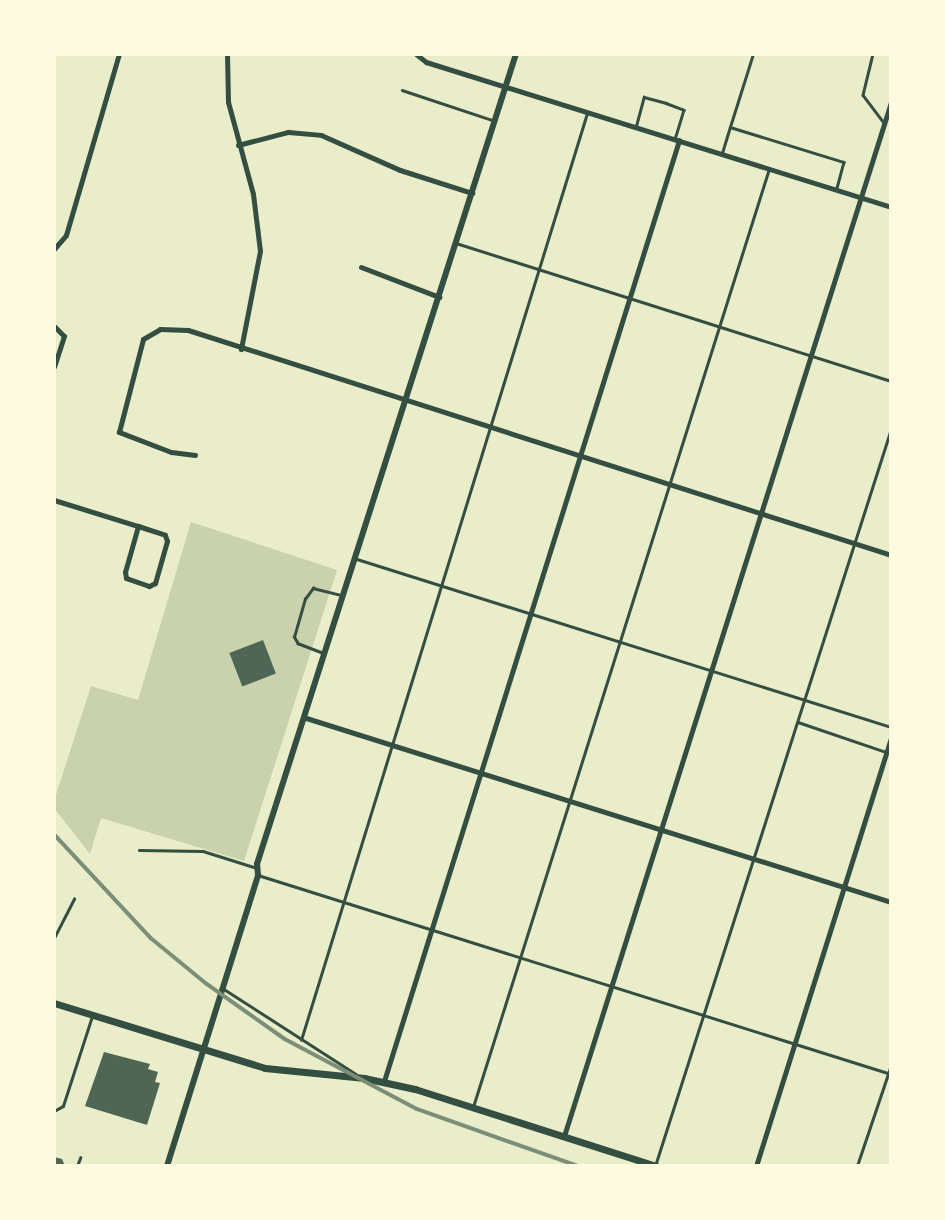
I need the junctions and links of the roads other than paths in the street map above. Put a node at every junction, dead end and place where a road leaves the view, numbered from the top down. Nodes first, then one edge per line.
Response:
1 (119, 54) edge
2 (227, 54) edge
3 (416, 54) edge
4 (516, 54) edge
5 (753, 54) edge
6 (873, 54) edge
7 (506, 85) junction
8 (402, 90) dead end
9 (891, 102) edge
10 (588, 111) junction
11 (495, 121) junction
12 (884, 123) junction
13 (636, 126) junction
14 (730, 127) junction
15 (677, 139) junction
16 (238, 145) junction
17 (722, 153) junction
18 (770, 168) junction
19 (837, 189) junction
20 (472, 192) junction
21 (861, 197) junction
22 (891, 207) edge
23 (456, 243) junction
24 (55, 249) edge
25 (361, 267) dead end
26 (538, 269) junction
27 (439, 297) junction
28 (630, 297) junction
29 (54, 326) edge
30 (722, 328) junction
31 (241, 349) junction
32 (811, 356) junction
33 (54, 366) edge
34 (891, 381) edge
35 (406, 402) junction
36 (489, 427) junction
37 (891, 429) edge
38 (195, 454) dead end
39 (580, 455) junction
40 (672, 486) junction
41 (54, 500) edge
42 (762, 514) junction
43 (138, 526) junction
44 (855, 544) junction
45 (891, 555) edge
46 (357, 559) junction
47 (438, 584) junction
48 (342, 595) junction
49 (530, 613) junction
50 (622, 644) junction
51 (323, 653) junction
52 (712, 672) junction
53 (805, 702) junction
54 (303, 716) junction
55 (798, 722) junction
56 (891, 727) edge
57 (891, 738) edge
58 (390, 743) junction
59 (886, 752) junction
60 (481, 771) junction
61 (570, 799) junction
62 (662, 828) junction
63 (139, 850) dead end
64 (753, 857) junction
65 (258, 871) junction
66 (844, 887) junction
67 (74, 899) dead end
68 (344, 902) junction
69 (891, 902) edge
70 (433, 930) junction
71 (54, 938) edge
72 (523, 958) junction
73 (612, 986) junction
74 (224, 989) junction
75 (54, 1003) edge
76 (92, 1016) junction
77 (706, 1016) junction
78 (301, 1040) junction
79 (794, 1044) junction
80 (203, 1051) junction
81 (891, 1065) edge
82 (889, 1074) edge
83 (363, 1078) junction
84 (384, 1081) junction
85 (474, 1107) junction
86 (54, 1111) edge
87 (564, 1136) junction
88 (80, 1158) dead end
89 (77, 1166) edge
90 (167, 1166) edge
91 (656, 1166) edge
92 (756, 1166) edge
93 (857, 1166) edge

1 - 24 street
2 - 16 street
3 - 7 street
4 - 7 street
5 - 14 lane
6 - 12 lane
7 - 10 street
7 - 11 street
8 - 11 lane
9 - 12 street
10 - 13 street
10 - 26 lane
11 - 20 street
12 - 21 street
13 - 15 street
13 - 15 lane
14 - 17 lane
14 - 19 lane
15 - 17 street
15 - 28 street
16 - 20 street
16 - 31 street
17 - 18 street
18 - 19 street
18 - 30 lane
19 - 21 street
20 - 23 street
21 - 22 street
21 - 32 street
23 - 26 lane
23 - 27 street
25 - 27 street
26 - 28 lane
26 - 36 lane
27 - 35 street
28 - 30 lane
28 - 39 street
29 - 33 street
30 - 32 lane
30 - 40 lane
31 - 35 street
31 - 38 street
32 - 34 lane
32 - 42 street
35 - 36 street
35 - 46 street
36 - 39 street
36 - 47 lane
37 - 44 lane
39 - 40 street
39 - 49 street
40 - 42 street
40 - 50 lane
41 - 43 street
42 - 44 street
42 - 52 street
43 - 43 street
44 - 45 street
44 - 53 lane
46 - 47 lane
46 - 48 street
47 - 49 lane
47 - 58 lane
48 - 51 street
48 - 51 lane
49 - 50 lane
49 - 60 street
50 - 52 lane
50 - 61 lane
51 - 54 street
52 - 53 lane
52 - 62 street
53 - 55 lane
53 - 56 lane
54 - 58 street
54 - 65 street
55 - 59 lane
55 - 64 lane
57 - 59 street
58 - 60 street
58 - 68 lane
59 - 66 street
60 - 61 street
60 - 70 street
61 - 62 street
61 - 72 lane
62 - 64 street
62 - 73 street
63 - 65 lane
64 - 66 street
64 - 77 lane
65 - 68 lane
65 - 74 street
66 - 69 street
66 - 79 street
67 - 71 lane
68 - 70 lane
68 - 78 lane
70 - 72 lane
70 - 84 street
72 - 73 lane
72 - 85 lane
73 - 77 lane
73 - 87 street
74 - 78 lane
74 - 80 street
75 - 76 main road
76 - 80 main road
76 - 86 lane
77 - 79 lane
77 - 91 lane
78 - 83 lane
79 - 82 lane
79 - 92 street
80 - 83 main road
80 - 90 street
81 - 82 lane
82 - 93 lane
83 - 84 main road
84 - 85 main road
85 - 87 main road
87 - 91 main road
88 - 89 lane

